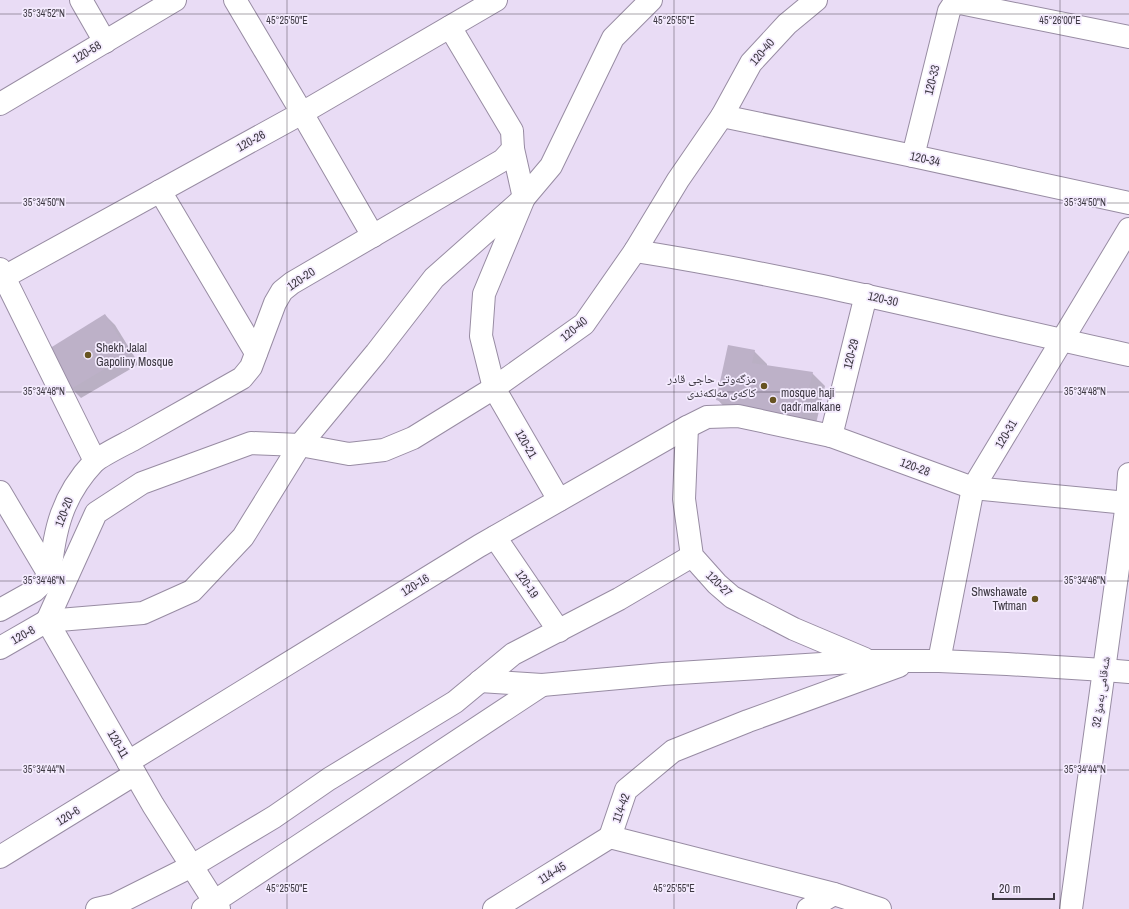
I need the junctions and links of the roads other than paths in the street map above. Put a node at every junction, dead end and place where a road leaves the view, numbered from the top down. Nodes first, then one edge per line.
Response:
1 (81, 0) edge
2 (175, 0) edge
3 (235, 0) edge
4 (496, 0) edge
5 (651, 0) edge
6 (816, 0) edge
7 (450, 27) junction
8 (1129, 37) edge
9 (105, 42) junction
10 (1, 102) edge
11 (302, 113) junction
12 (722, 116) junction
13 (513, 150) junction
14 (913, 156) junction
15 (160, 191) junction
16 (524, 198) junction
17 (1129, 203) edge
18 (1129, 229) edge
19 (373, 236) junction
20 (635, 251) junction
21 (2, 273) edge
22 (866, 296) junction
23 (1062, 340) junction
24 (256, 353) junction
25 (1129, 355) edge
26 (494, 388) junction
27 (707, 417) joint
28 (687, 426) junction
29 (830, 436) junction
30 (300, 445) junction
31 (95, 461) junction
32 (1129, 474) edge
33 (973, 488) junction
34 (0, 492) edge
35 (559, 500) junction
36 (1127, 503) junction
37 (495, 537) junction
38 (692, 556) junction
39 (50, 576) junction
40 (0, 610) edge
41 (47, 621) junction
42 (559, 631) junction
43 (0, 648) edge
44 (869, 661) junction
45 (939, 661) junction
46 (911, 662) junction
47 (1104, 670) junction
48 (1129, 672) edge
49 (480, 681) junction
50 (542, 684) junction
51 (132, 768) junction
52 (610, 837) junction
53 (0, 857) edge
54 (192, 866) junction
55 (834, 894) junction
56 (212, 907) edge
57 (97, 909) edge
58 (494, 909) edge
59 (808, 909) edge
60 (880, 909) edge
61 (1071, 909) edge

1 - 9 street
2 - 9 street, 120-58
3 - 11 street
4 - 7 street, 120-26
5 - 16 street
6 - 12 street, 120-40
7 - 11 street, 120-26
7 - 13 street
8 - 14 street, 120-33
9 - 10 street, 120-58
11 - 15 street, 120-26
11 - 19 street
12 - 14 street, 120-34
12 - 20 street, 120-40
13 - 16 street
13 - 19 street, 120-20
14 - 17 street, 120-34
15 - 21 street, 120-26
15 - 24 street
16 - 26 street, 120-21
16 - 30 street
18 - 23 street, 120-31
19 - 24 street, 120-20
20 - 22 street, 120-30
20 - 26 street, 120-40
21 - 31 street
22 - 23 street, 120-30
22 - 29 street, 120-29
23 - 25 street, 120-30
23 - 33 street, 120-31
24 - 31 street, 120-20
26 - 30 street, 120-40
26 - 35 street, 120-21
27 - 28 street, 120-16
27 - 29 street, 120-28
28 - 35 street, 120-16
28 - 38 street
29 - 33 street, 120-28
30 - 41 street
30 - 41 street, 120-40
31 - 39 street, 120-20
32 - 36 street, شەقامی بەمۆ 32
33 - 36 street, 120-28
33 - 45 street, 120-31
34 - 39 street
35 - 37 street, 120-16
36 - 47 street, شەقامی بەمۆ 32
37 - 42 street, 120-19
37 - 51 street, 120-16
38 - 42 street
38 - 44 street, 120-27
39 - 40 street
41 - 43 street, 120-8
41 - 51 street, 120-11
42 - 49 street
44 - 46 street
44 - 50 street
45 - 46 street
45 - 47 street
46 - 52 street, 114-42
47 - 48 street
47 - 61 street, شەقامی بەمۆ 32
49 - 50 street
49 - 54 street
50 - 56 street
51 - 53 street, 120-6
51 - 54 street, 120-11
52 - 55 street, 114-42
52 - 58 street, 114-45
54 - 56 street, 120-11
54 - 57 street
55 - 59 street
55 - 60 street, 114-42

